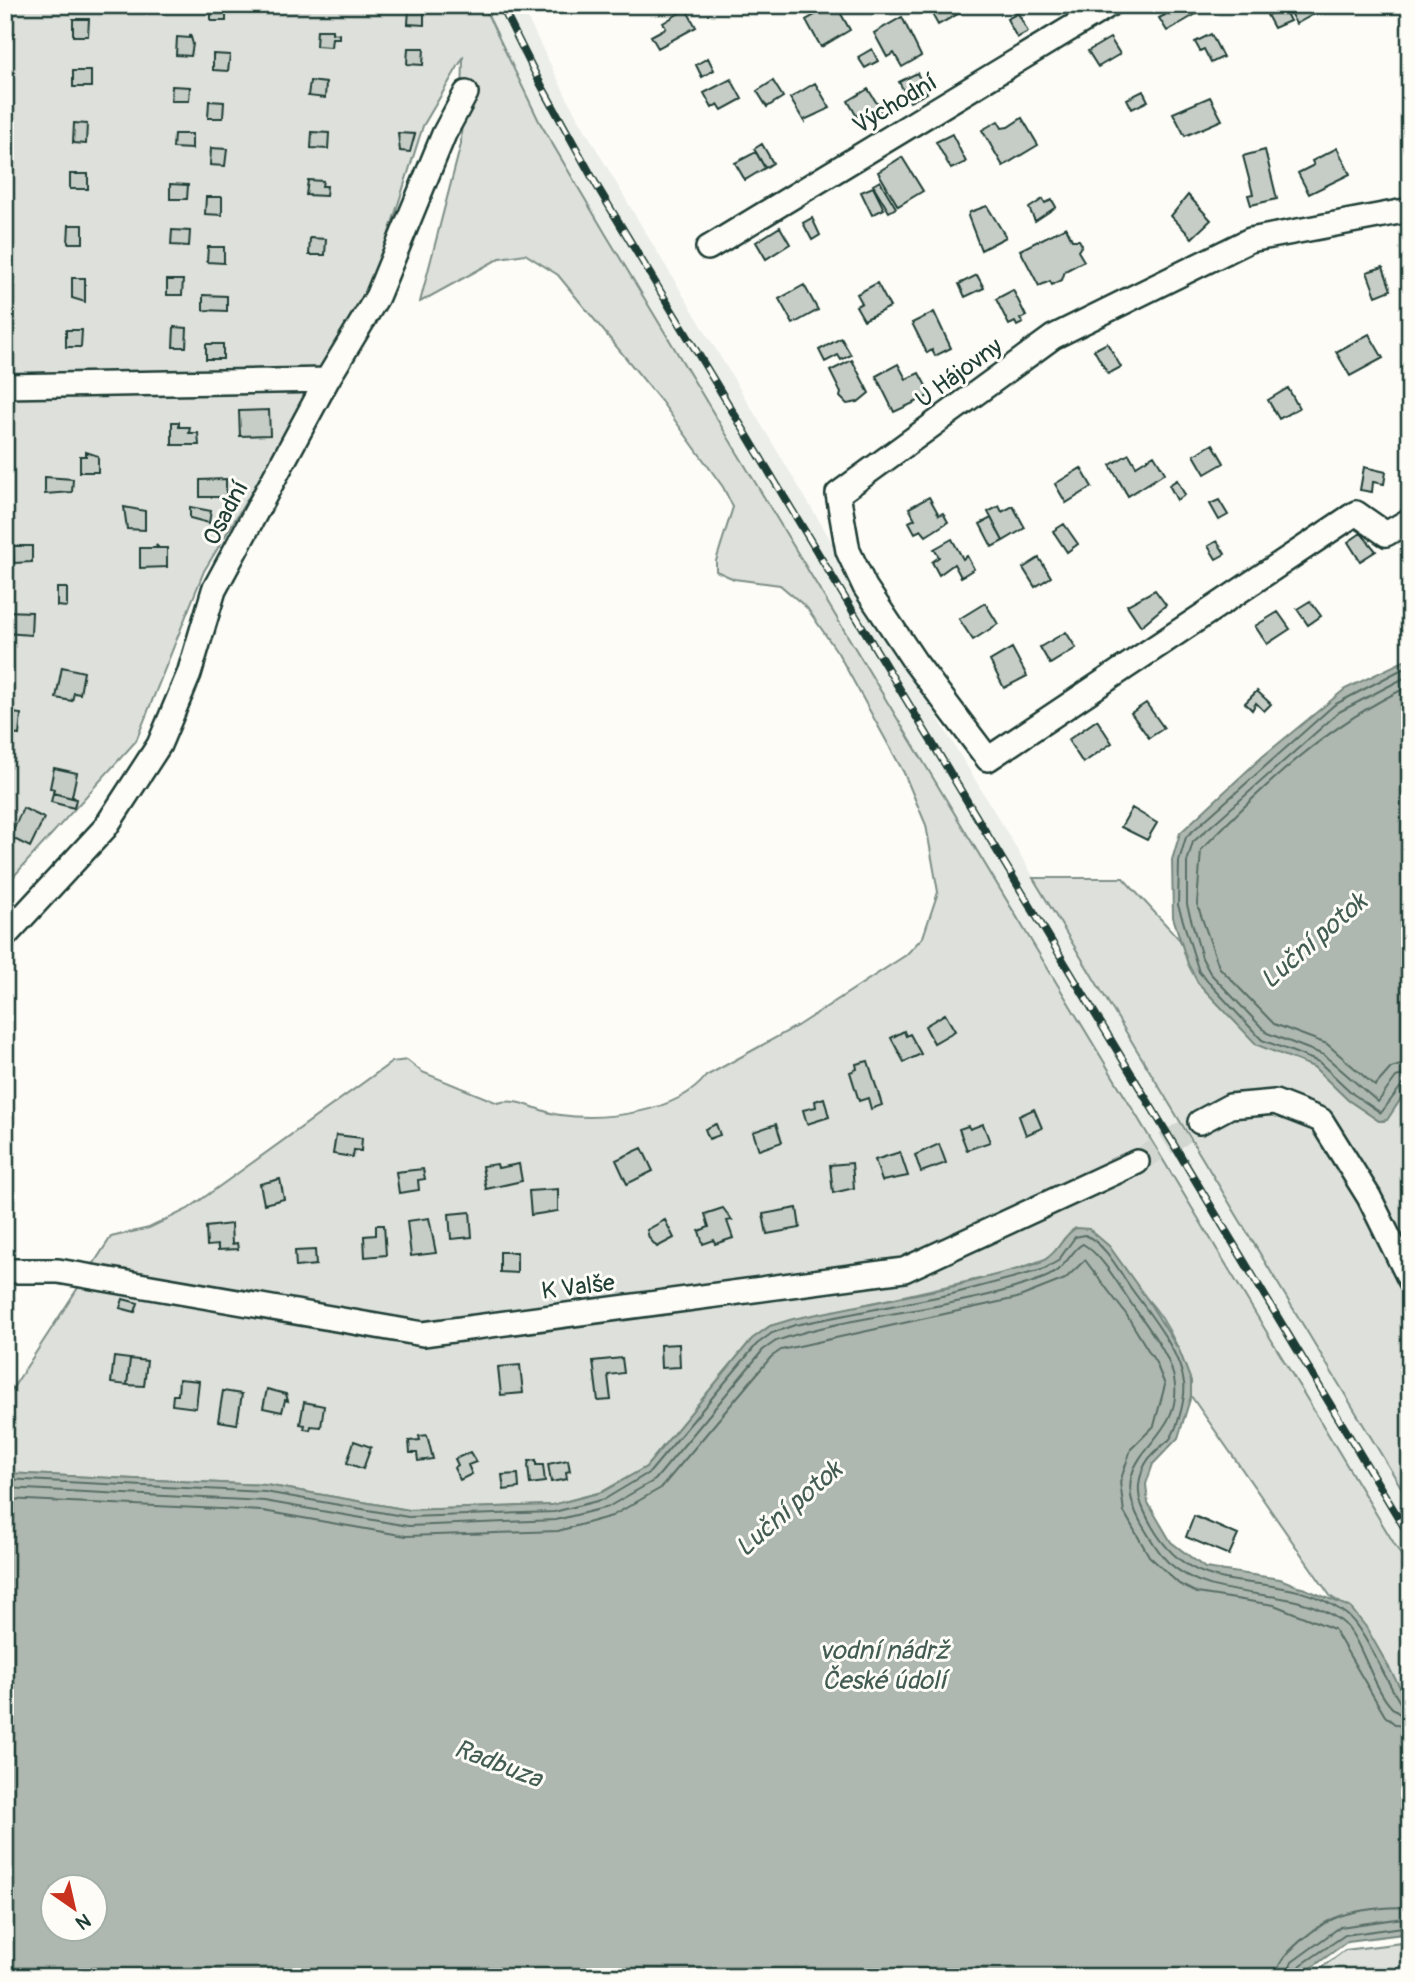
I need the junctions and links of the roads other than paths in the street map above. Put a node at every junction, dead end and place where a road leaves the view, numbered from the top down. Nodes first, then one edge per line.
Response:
1 (1109, 5) edge
2 (466, 93) dead end
3 (1410, 209) edge
4 (708, 248) dead end
5 (327, 380) junction
6 (5, 386) edge
7 (1410, 520) edge
8 (5, 936) edge
9 (1200, 1122) tunnel mouth
10 (1137, 1162) tunnel mouth
11 (5, 1271) edge
12 (1410, 1280) edge

1 - 4 street, Východní
2 - 5 street, Osadní
3 - 7 street, U Hájovny
5 - 6 street
5 - 8 street, Osadní
9 - 12 street
10 - 11 street, K Valše

